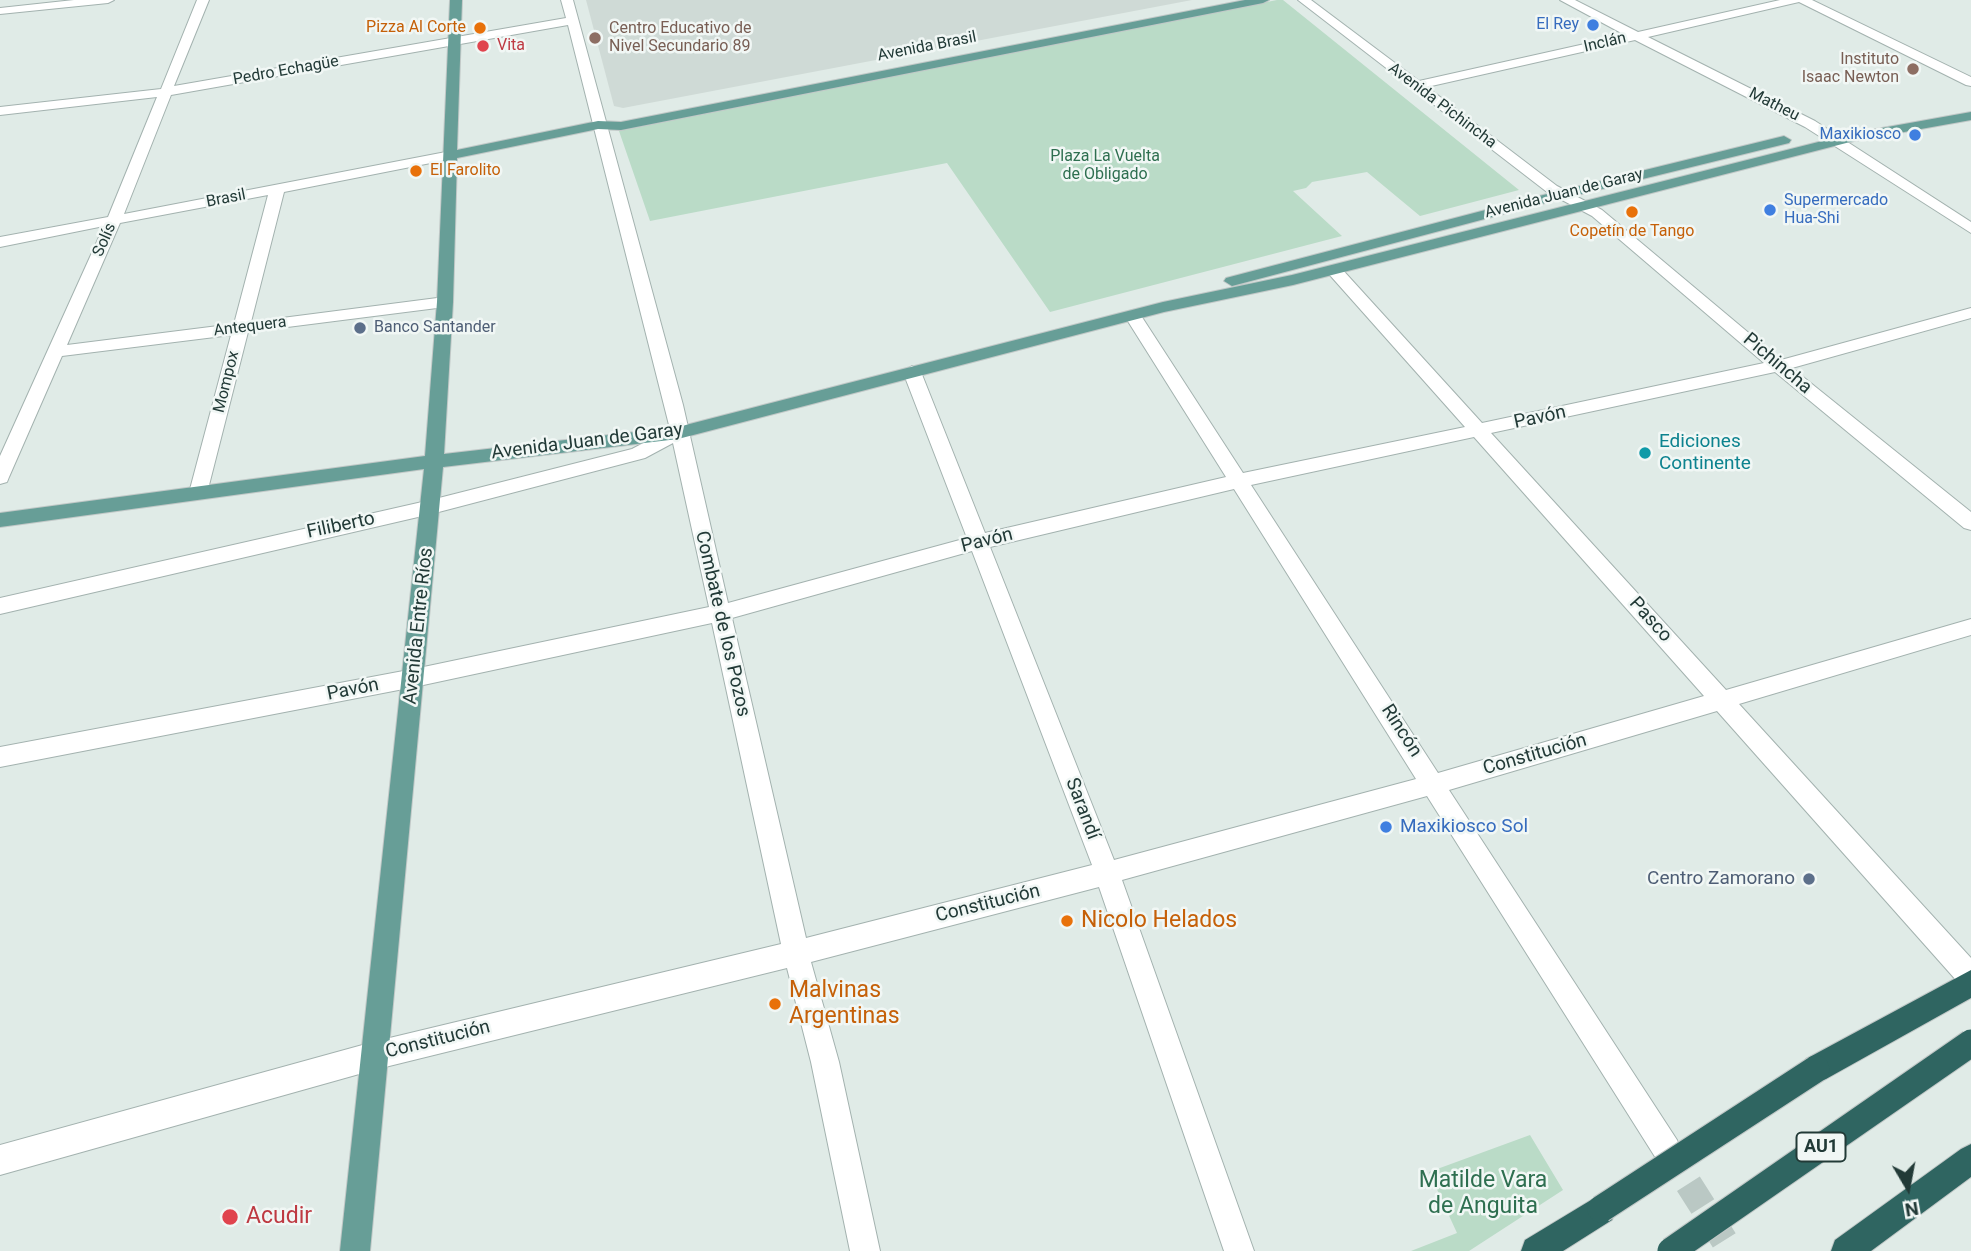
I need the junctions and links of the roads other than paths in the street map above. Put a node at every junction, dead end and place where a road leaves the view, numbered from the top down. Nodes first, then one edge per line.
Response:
1 (108, 0) edge
2 (203, 0) edge
3 (456, 0) edge
4 (567, 0) edge
5 (1212, 0) edge
6 (1263, 0) edge
7 (1304, 0) edge
8 (1566, 0) edge
9 (1796, 0) edge
10 (1803, 0) edge
11 (5, 10) edge
12 (571, 21) junction
13 (1638, 36) junction
14 (452, 43) junction
15 (1971, 82) edge
16 (1415, 86) junction
17 (164, 92) junction
18 (1971, 102) edge
19 (0, 111) edge
20 (1971, 116) edge
21 (598, 125) junction
22 (1822, 131) junction
23 (1838, 141) junction
24 (451, 155) junction
25 (277, 189) junction
26 (1562, 194) junction
27 (1584, 206) junction
28 (114, 220) junction
29 (1971, 229) edge
30 (0, 242) edge
31 (1334, 270) junction
32 (445, 302) junction
33 (1163, 307) junction
34 (1971, 313) edge
35 (1132, 314) junction
36 (241, 328) junction
37 (55, 352) junction
38 (1777, 365) junction
39 (912, 372) junction
40 (1478, 431) junction
41 (678, 433) junction
42 (434, 462) junction
43 (0, 477) edge
44 (1239, 481) junction
45 (198, 493) junction
46 (431, 507) junction
47 (0, 520) edge
48 (1971, 523) edge
49 (979, 542) junction
50 (0, 606) edge
51 (720, 613) junction
52 (1971, 627) edge
53 (414, 678) junction
54 (1723, 701) junction
55 (0, 757) edge
56 (1435, 784) junction
57 (1107, 873) junction
58 (796, 953) junction
59 (1968, 977) edge
60 (1971, 1042) edge
61 (377, 1055) junction
62 (1667, 1150) tunnel mouth
63 (1971, 1159) edge
64 (0, 1160) edge
65 (355, 1251) edge
66 (865, 1251) edge
67 (1239, 1251) edge
68 (1536, 1251) edge
69 (1671, 1251) edge
70 (1846, 1251) edge

1 - 11 street
2 - 17 street, Solís
3 - 14 main road, Avenida Entre Ríos
4 - 12 street, Combate de los Pozos
5 - 21 main road, Avenida Brasil
6 - 21 main road, Avenida Brasil
7 - 16 street, Avenida Pichincha
8 - 13 street, Matheu
9 - 13 street, Inclán
10 - 15 street
12 - 14 street, Pedro Echagüe
12 - 21 street, Combate de los Pozos
13 - 16 street, Inclán
13 - 22 street, Matheu
14 - 17 street, Pedro Echagüe
14 - 24 main road, Avenida Entre Ríos
16 - 26 street, Avenida Pichincha
17 - 19 street, Pedro Echagüe
17 - 28 street, Solís
18 - 22 main road, Avenida Juan de Garay
20 - 23 main road, Avenida Juan de Garay
21 - 24 main road, Avenida Brasil
21 - 41 street, Combate de los Pozos
22 - 23 street, Matheu
22 - 26 main road, Avenida Juan de Garay
23 - 27 main road, Avenida Juan de Garay
23 - 29 street, Matheu
24 - 25 street, Brasil
24 - 32 main road, Avenida Entre Ríos
25 - 28 street, Brasil
25 - 36 street, Mompox
26 - 27 street, Avenida Pichincha
26 - 33 main road, Avenida Juan de Garay
27 - 31 main road, Avenida Juan de Garay
27 - 38 street, Pichincha
28 - 30 street, Brasil
28 - 37 street, Solís
31 - 33 main road, Avenida Juan de Garay
31 - 40 street, Pasco
32 - 36 street, Antequera
32 - 42 main road, Avenida Entre Ríos
33 - 35 main road, Avenida Juan de Garay
34 - 38 street, Pavón
35 - 39 main road, Avenida Juan de Garay
35 - 44 street, Rincón
36 - 37 street, Antequera
36 - 45 street, Mompox
37 - 43 street, Solís
38 - 40 street, Pavón
38 - 48 street, Pichincha
39 - 41 main road, Avenida Juan de Garay
39 - 49 street, Sarandí
40 - 44 street, Pavón
40 - 54 street, Pasco
41 - 42 main road, Avenida Juan de Garay
41 - 46 street, Filiberto
41 - 51 street, Combate de los Pozos
42 - 45 main road, Avenida Juan de Garay
42 - 46 main road, Avenida Entre Ríos
44 - 49 street, Pavón
44 - 56 street, Rincón
45 - 47 main road, Avenida Juan de Garay
46 - 50 street, Filiberto
46 - 53 main road, Avenida Entre Ríos
49 - 51 street, Pavón
49 - 57 street, Sarandí
51 - 53 street, Pavón
51 - 58 street, Combate de los Pozos
52 - 54 street, Constitución
53 - 55 street, Pavón
53 - 61 main road, Avenida Entre Ríos
54 - 56 street, Constitución
54 - 59 street, Pasco
56 - 57 street, Constitución
56 - 62 street, Rincón
57 - 58 street, Constitución
57 - 67 street, Sarandí
58 - 61 street, Constitución
58 - 66 street, Combate de los Pozos
59 - 68 highway, bridge
60 - 69 highway, AU1, bridge
61 - 64 street, Constitución
61 - 65 main road, Avenida Entre Ríos
63 - 70 highway

